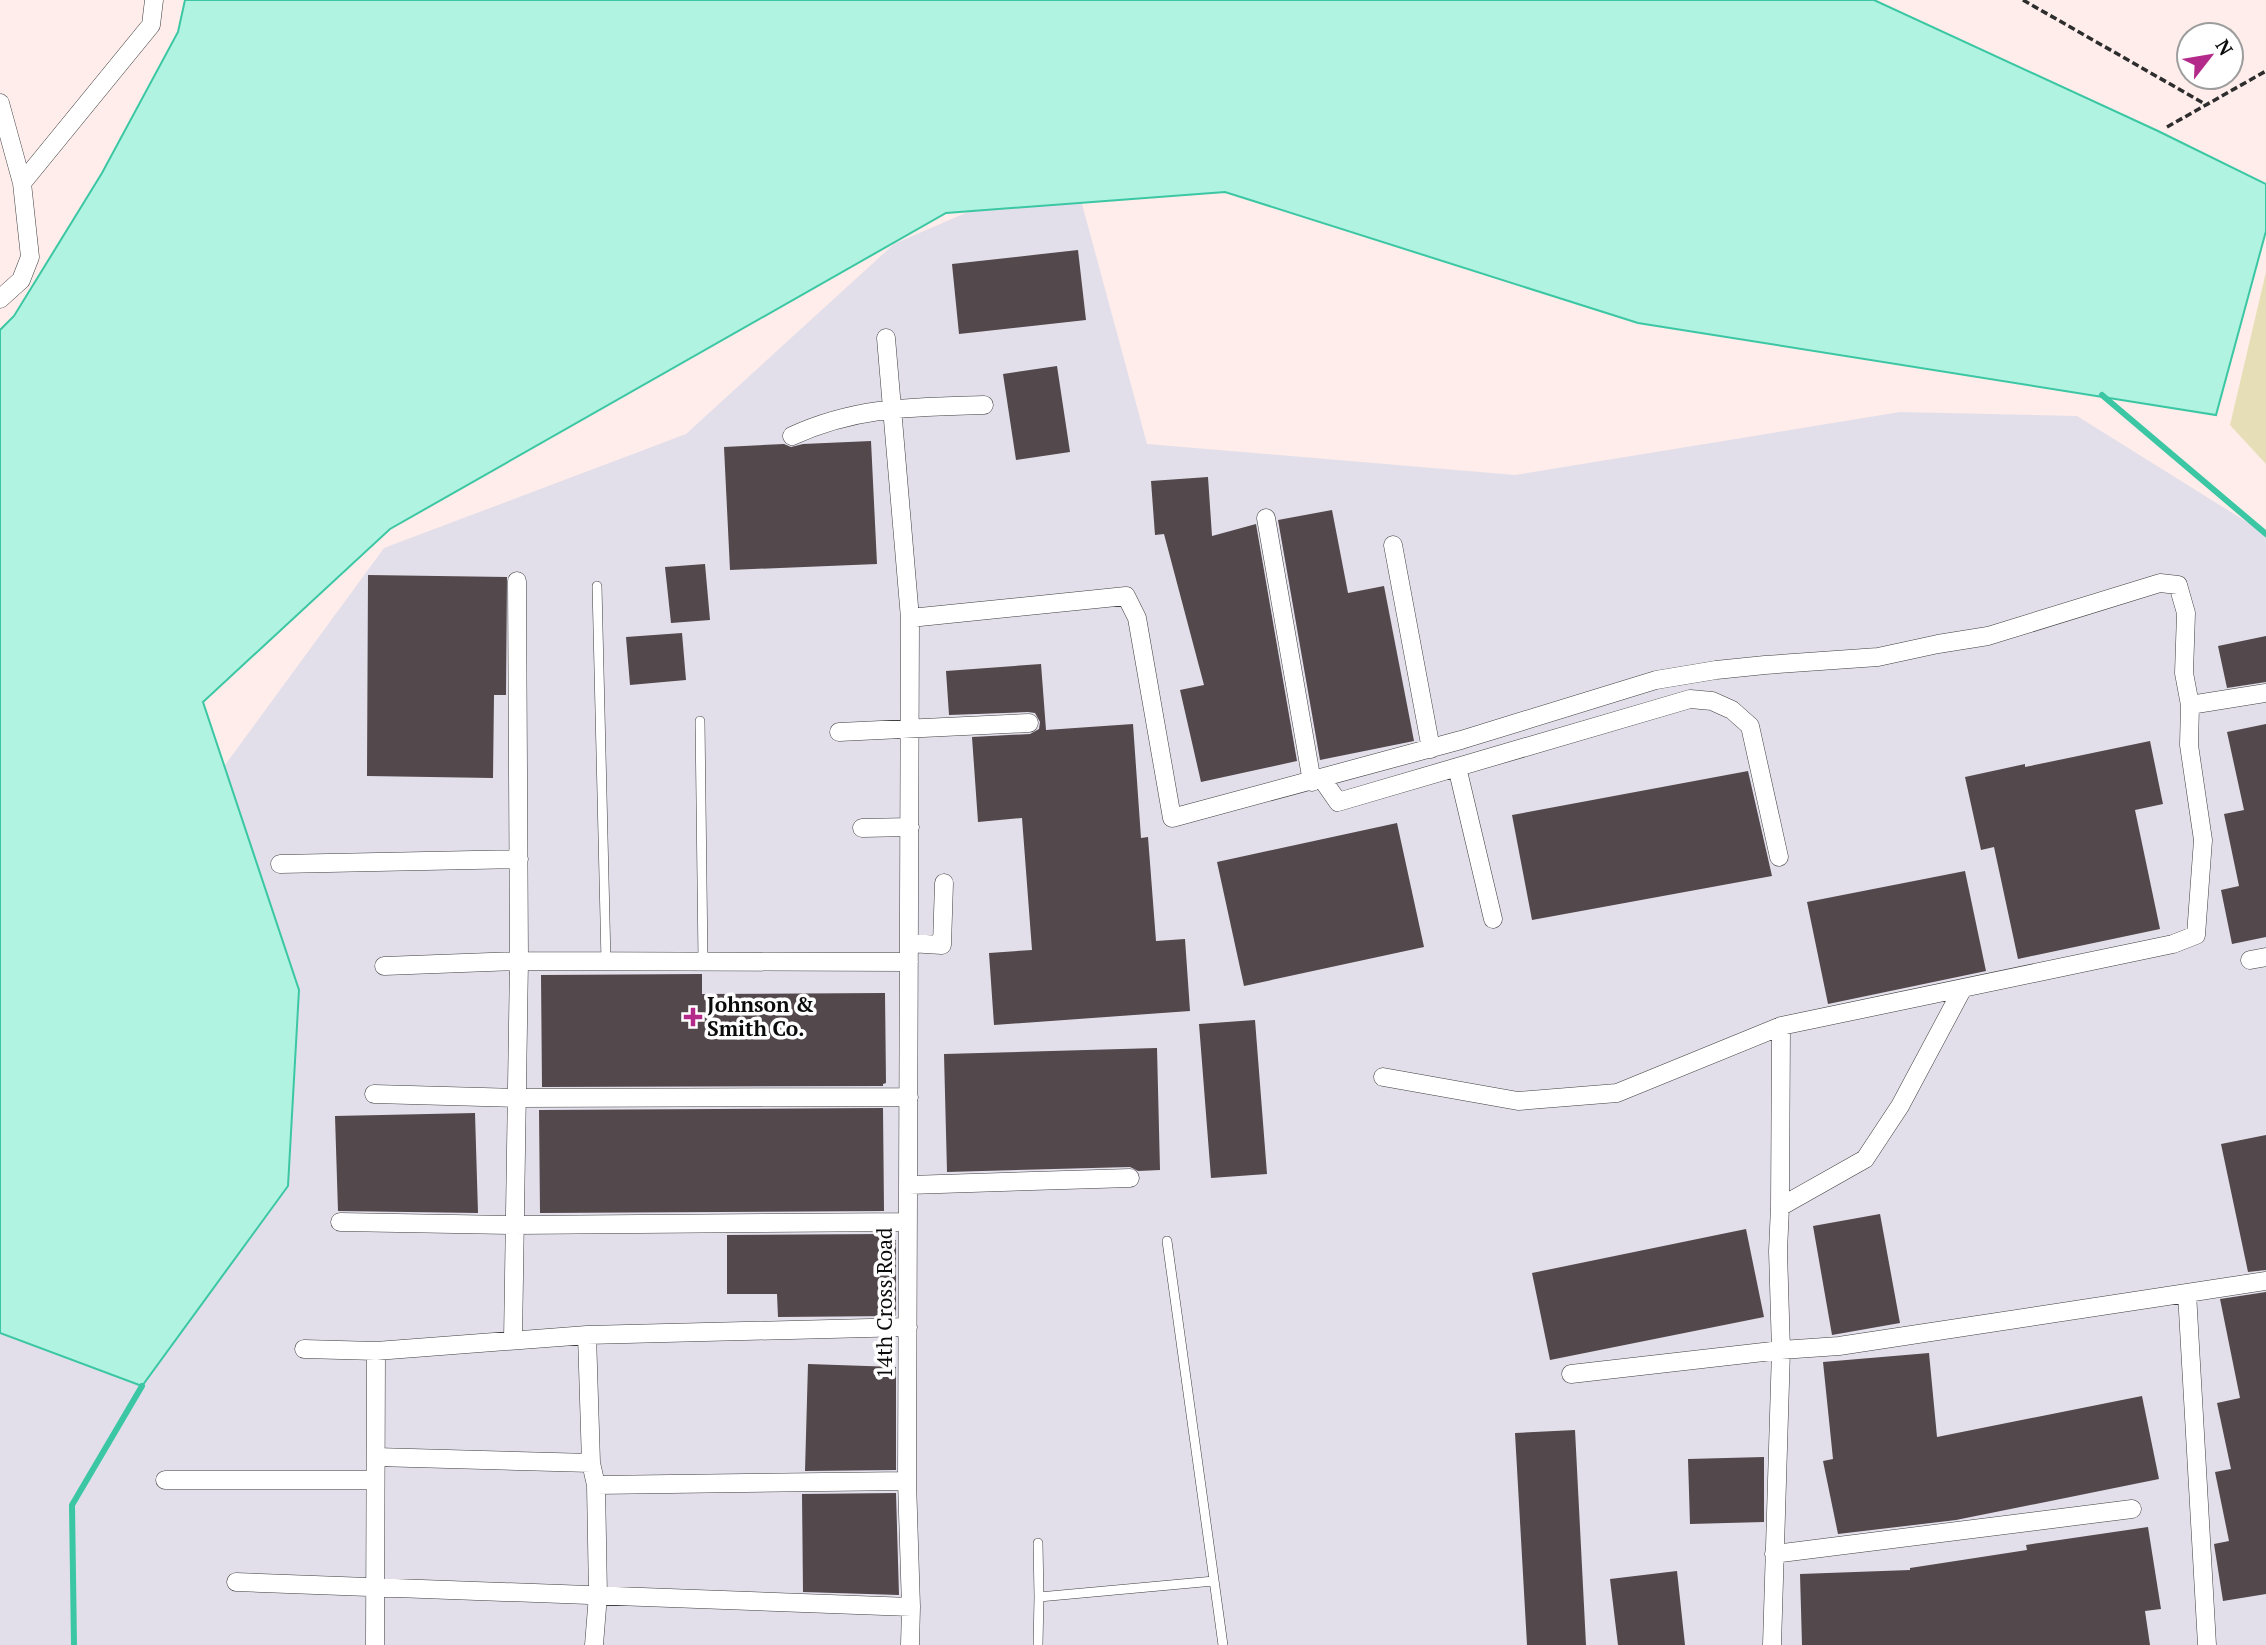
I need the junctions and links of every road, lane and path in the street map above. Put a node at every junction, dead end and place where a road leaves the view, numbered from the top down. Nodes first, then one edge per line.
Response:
1 (154, 0) edge
2 (2023, 0) edge
3 (2266, 71) edge
4 (0, 103) edge
5 (2206, 104) junction
6 (2167, 127) dead end
7 (22, 183) junction
8 (0, 299) edge
9 (886, 338) dead end
10 (984, 405) dead end
11 (892, 408) junction
12 (792, 436) dead end
13 (1266, 518) dead end
14 (1393, 545) dead end
15 (517, 581) dead end
16 (597, 586) dead end
17 (910, 618) junction
18 (2266, 693) edge
19 (2190, 705) junction
20 (700, 721) dead end
21 (1029, 723) dead end
22 (910, 729) junction
23 (839, 732) dead end
24 (1431, 749) junction
25 (1457, 767) junction
26 (1317, 780) junction
27 (910, 827) junction
28 (862, 828) dead end
29 (1779, 857) dead end
30 (519, 859) junction
31 (280, 864) dead end
32 (944, 883) dead end
33 (1493, 919) dead end
34 (909, 952) junction
35 (519, 961) junction
36 (606, 961) junction
37 (703, 961) junction
38 (384, 966) dead end
39 (1963, 988) junction
40 (1781, 1026) junction
41 (1382, 1077) dead end
42 (374, 1094) dead end
43 (909, 1097) junction
44 (517, 1098) junction
45 (1130, 1178) dead end
46 (909, 1185) junction
47 (1780, 1207) junction
48 (340, 1222) dead end
49 (908, 1222) junction
50 (515, 1225) junction
51 (1167, 1241) dead end
52 (2266, 1281) edge
53 (2187, 1293) junction
54 (908, 1327) junction
55 (587, 1335) junction
56 (513, 1340) junction
57 (304, 1349) dead end
58 (1781, 1350) junction
59 (376, 1351) junction
60 (1571, 1374) dead end
61 (376, 1457) junction
62 (591, 1463) junction
63 (165, 1480) dead end
64 (375, 1480) junction
65 (907, 1481) junction
66 (596, 1485) junction
67 (2132, 1509) dead end
68 (1038, 1543) dead end
69 (1774, 1554) junction
70 (1214, 1581) junction
71 (236, 1582) dead end
72 (375, 1587) junction
73 (598, 1595) junction
74 (1039, 1597) junction
75 (911, 1607) junction
76 (375, 1645) edge
77 (594, 1645) edge
78 (909, 1645) edge
79 (1038, 1645) edge
80 (1223, 1645) edge
81 (1772, 1645) edge
82 (2207, 1645) edge

1 - 7 street
2 - 5 path
3 - 5 path
4 - 7 street
5 - 6 path
7 - 8 street
9 - 11 street, 14th Cross Road
10 - 11 street
11 - 12 street
11 - 17 street, 14th Cross Road
13 - 26 street
14 - 24 street
15 - 30 street
16 - 36 lane
17 - 22 street, 14th Cross Road
17 - 26 street
18 - 19 street
19 - 24 street
19 - 39 street
20 - 37 lane
21 - 22 street
22 - 23 street
22 - 27 street, 14th Cross Road
24 - 26 street
25 - 26 street
25 - 29 street
25 - 33 street
27 - 28 street
27 - 34 street, 14th Cross Road
30 - 31 street
30 - 35 street
32 - 34 street
34 - 37 street
34 - 43 street, 14th Cross Road
35 - 36 street
35 - 38 street
35 - 44 street
36 - 37 street
39 - 40 street
39 - 47 street
40 - 41 street
40 - 47 street
42 - 44 street
43 - 44 street
43 - 46 street, 14th Cross Road
44 - 50 street
45 - 46 street
46 - 49 street, 14th Cross Road
47 - 58 street
48 - 50 street
49 - 50 street
49 - 54 street, 14th Cross Road
50 - 56 street
51 - 70 lane
52 - 53 street
53 - 58 street
53 - 82 street
54 - 55 street
54 - 65 street, 14th Cross Road
55 - 56 street
55 - 62 street
56 - 59 street
57 - 59 street
58 - 60 street
58 - 69 street
59 - 61 street
61 - 62 street
61 - 64 street
62 - 66 street
63 - 64 street
64 - 72 street
65 - 66 street
65 - 75 street, 14th Cross Road
66 - 73 street
67 - 69 street
68 - 74 lane
69 - 81 street
70 - 74 lane
70 - 80 lane
71 - 72 street
72 - 73 street
72 - 76 street
73 - 75 street
73 - 77 street
74 - 79 lane
75 - 78 street, 14th Cross Road

